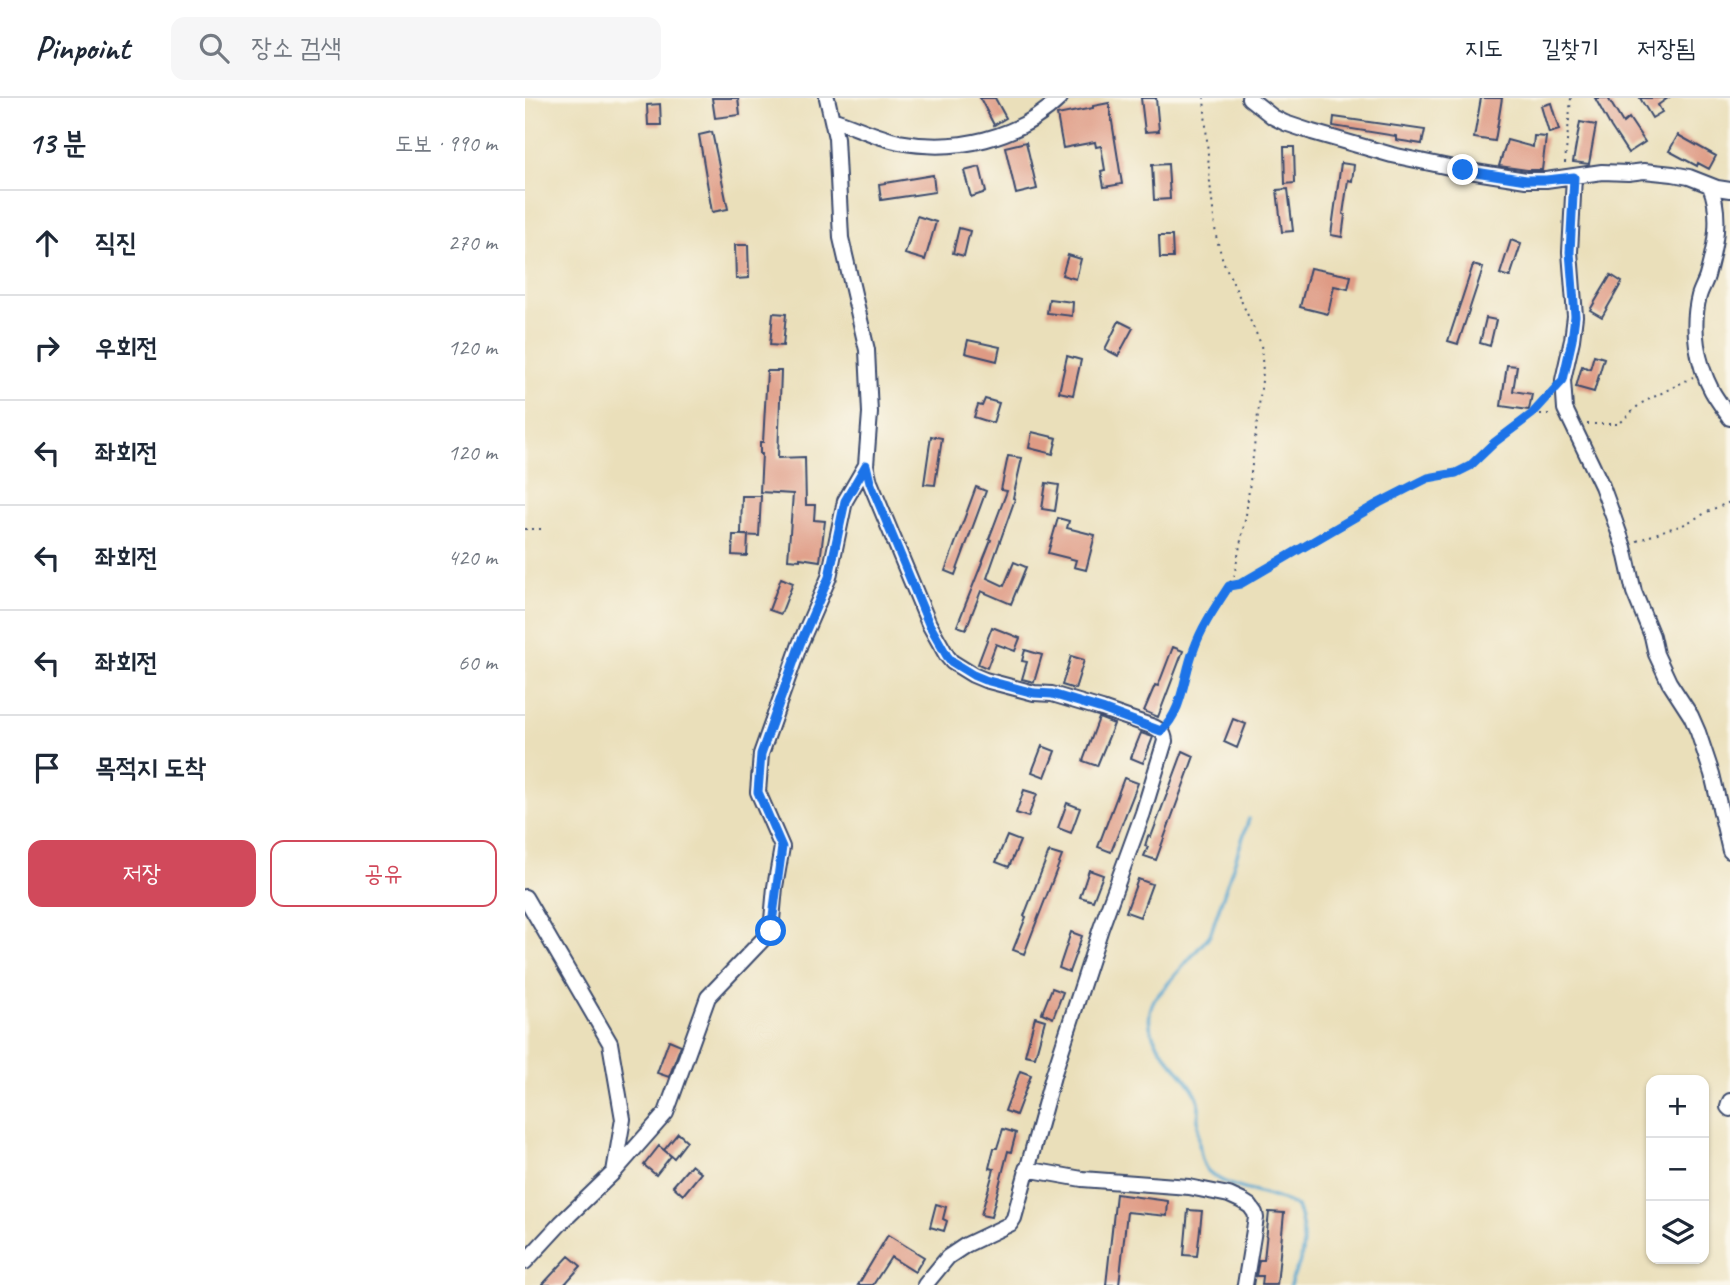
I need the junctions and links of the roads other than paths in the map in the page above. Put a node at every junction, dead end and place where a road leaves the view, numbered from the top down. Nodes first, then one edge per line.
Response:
1 (827, 98) edge
2 (1060, 98) edge
3 (1249, 98) edge
4 (832, 119) junction
5 (1569, 177) junction
6 (1710, 186) junction
7 (1730, 190) edge
8 (1730, 418) edge
9 (866, 465) junction
10 (1730, 851) edge
11 (525, 897) edge
12 (1730, 1101) edge
13 (1730, 1109) edge
14 (1026, 1169) junction
15 (614, 1172) junction
16 (525, 1262) edge
17 (925, 1285) edge
18 (1245, 1285) edge

1 - 4 street
2 - 4 street
3 - 5 street
4 - 9 street
5 - 6 street
5 - 10 street
6 - 7 street
6 - 8 street
9 - 14 street
9 - 15 street
11 - 15 street
12 - 13 street
14 - 17 street
14 - 18 street
15 - 16 street

